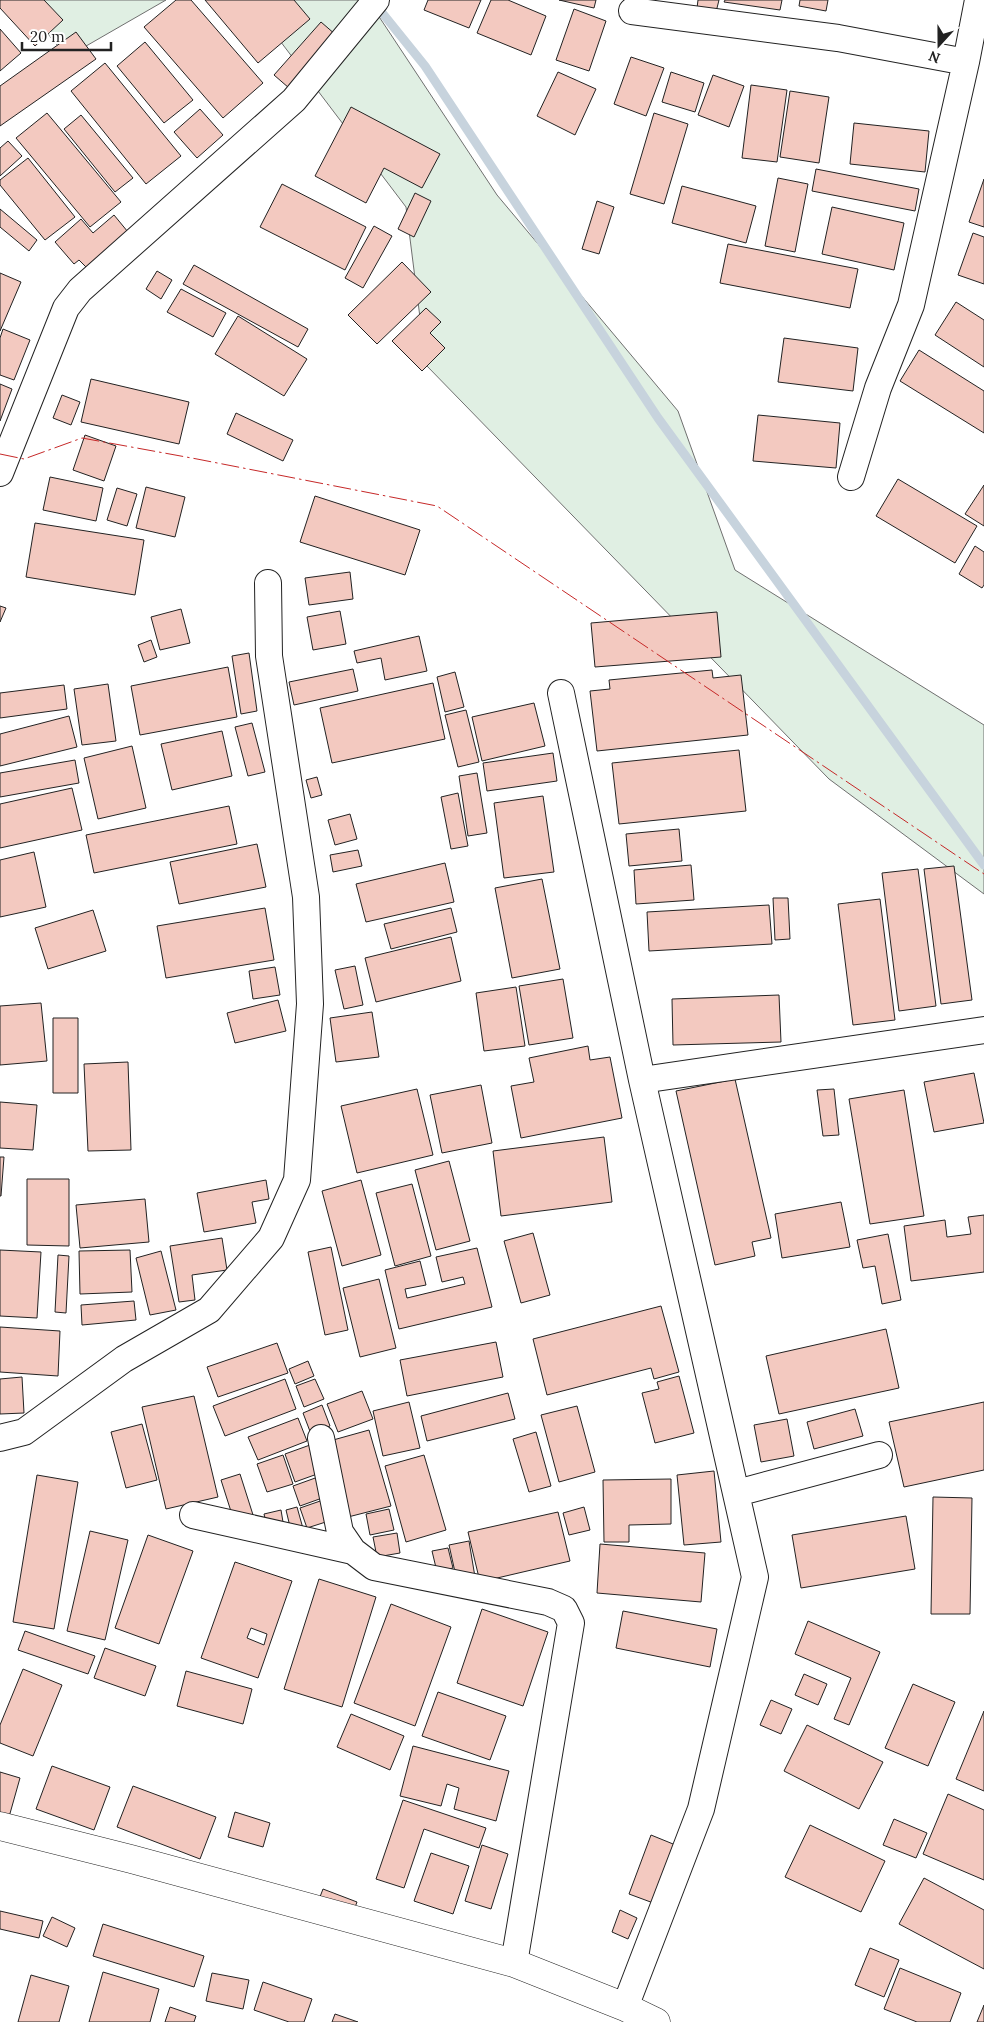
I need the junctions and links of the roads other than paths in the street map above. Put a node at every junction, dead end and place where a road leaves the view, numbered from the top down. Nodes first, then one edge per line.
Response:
1 (978, 0) edge
2 (369, 7) edge
3 (632, 12) dead end
4 (966, 62) junction
5 (0, 473) edge
6 (851, 477) dead end
7 (268, 583) dead end
8 (560, 693) dead end
9 (984, 1030) edge
10 (642, 1080) junction
11 (0, 1438) edge
12 (321, 1438) dead end
13 (880, 1455) dead end
14 (737, 1493) junction
15 (193, 1516) dead end
16 (353, 1551) junction
17 (0, 1826) edge
18 (514, 1963) junction
19 (625, 2007) junction
20 (656, 2022) edge

1 - 4 street
2 - 5 street
3 - 4 street
4 - 6 street
7 - 11 street
8 - 10 street
9 - 10 street
10 - 14 street
12 - 16 street
13 - 14 street
14 - 19 street
15 - 16 street
16 - 18 street
17 - 18 street
18 - 19 street
19 - 20 street

